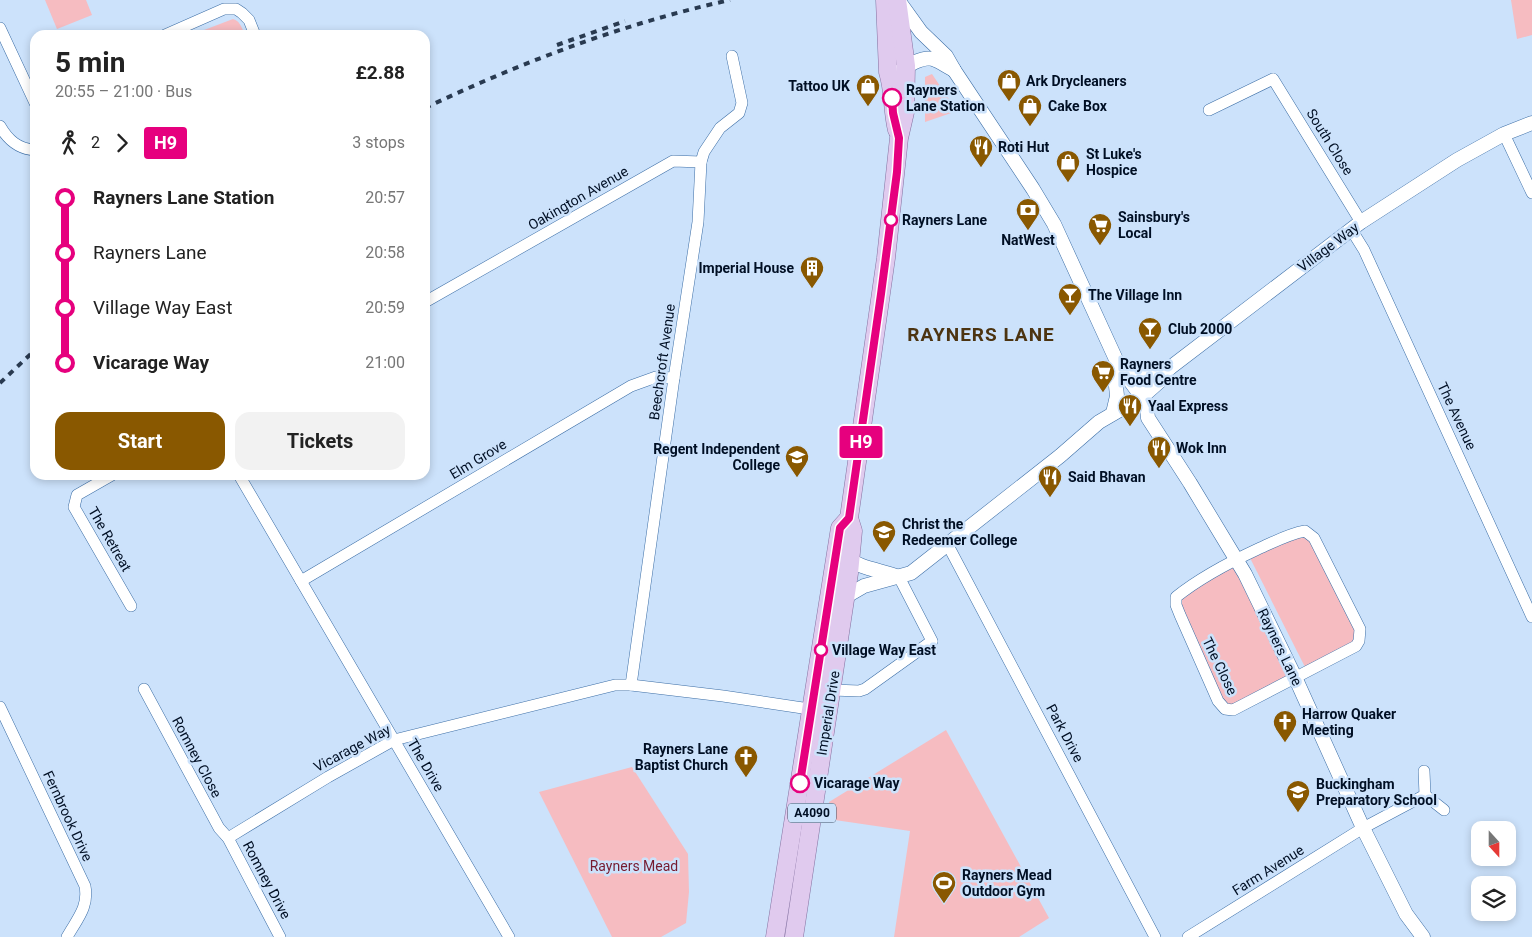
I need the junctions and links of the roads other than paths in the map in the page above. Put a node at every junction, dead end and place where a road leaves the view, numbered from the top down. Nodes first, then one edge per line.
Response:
1 (885, 0) edge
2 (898, 0) edge
3 (0, 28) edge
4 (176, 30) edge
5 (253, 30) edge
6 (732, 56) dead end
7 (906, 66) junction
8 (954, 70) junction
9 (891, 84) junction
10 (30, 86) edge
11 (1209, 110) dead end
12 (1532, 123) edge
13 (0, 126) edge
14 (1504, 134) junction
15 (899, 138) junction
16 (30, 149) edge
17 (700, 162) junction
18 (1532, 193) edge
19 (1356, 225) junction
20 (430, 299) edge
21 (1122, 370) junction
22 (1163, 374) junction
23 (674, 378) junction
24 (1142, 397) junction
25 (1118, 411) junction
26 (1148, 418) junction
27 (103, 480) edge
28 (242, 480) edge
29 (946, 545) junction
30 (844, 556) junction
31 (1236, 558) junction
32 (899, 577) junction
33 (302, 581) junction
34 (845, 596) junction
35 (131, 606) dead end
36 (1532, 617) edge
37 (1295, 677) junction
38 (631, 685) junction
39 (144, 689) dead end
40 (832, 690) junction
41 (0, 707) edge
42 (819, 710) junction
43 (394, 740) junction
44 (1424, 771) dead end
45 (1425, 795) junction
46 (1444, 810) dead end
47 (1364, 828) junction
48 (228, 838) junction
49 (67, 937) edge
50 (280, 937) edge
51 (509, 937) edge
52 (775, 937) edge
53 (794, 937) edge
54 (1155, 937) edge
55 (1188, 937) edge
56 (1423, 937) edge

1 - 9 main road, Imperial Drive / A4090
2 - 7 main road, A4090
2 - 8 street, Rayners Lane
3 - 10 street
4 - 5 street
6 - 17 street
7 - 8 street, Rayners Lane
7 - 9 street
7 - 15 main road, Imperial Drive / A4090
8 - 21 street, Rayners Lane
9 - 15 main road, Imperial Drive / A4090
11 - 19 street, South Close
12 - 14 street, Village Way
13 - 16 street
14 - 18 street
14 - 19 street, Village Way
15 - 30 main road, Imperial Drive / A4090
17 - 20 street, Oakington Avenue
17 - 23 street, Beechcroft Avenue
19 - 22 street, Village Way
19 - 36 street, The Avenue
21 - 22 street
21 - 24 street, Rayners Lane
21 - 25 street
22 - 24 street, Village Way
23 - 33 street, Elm Grove
23 - 38 street, Beechcroft Avenue
24 - 25 street
24 - 26 street, Rayners Lane
25 - 26 street
25 - 29 street
26 - 31 street, Rayners Lane
27 - 35 street, The Retreat
28 - 33 street, The Drive
29 - 32 street
29 - 54 street, Park Drive
30 - 32 street
30 - 34 main road, Imperial Drive / A4090
30 - 42 main road, Imperial Drive / A4090
31 - 37 street, Rayners Lane
31 - 37 street, The Close
31 - 37 street, The Close
32 - 34 street
32 - 40 street
33 - 43 street, The Drive
34 - 40 main road, Imperial Drive / A4090
37 - 47 street, Rayners Lane
38 - 42 street, Vicarage Way
38 - 43 street, Vicarage Way
39 - 48 street, Romney Close
40 - 42 main road, Imperial Drive / A4090
41 - 49 street, Fernbrook Drive
42 - 52 main road, Imperial Drive / A4090
42 - 53 main road, Imperial Drive / A4090
43 - 48 street, Vicarage Way
43 - 51 street, The Drive
44 - 45 street
45 - 46 street
45 - 47 street, Farm Avenue
47 - 55 street, Farm Avenue
47 - 56 street, Rayners Lane
48 - 50 street, Romney Drive

